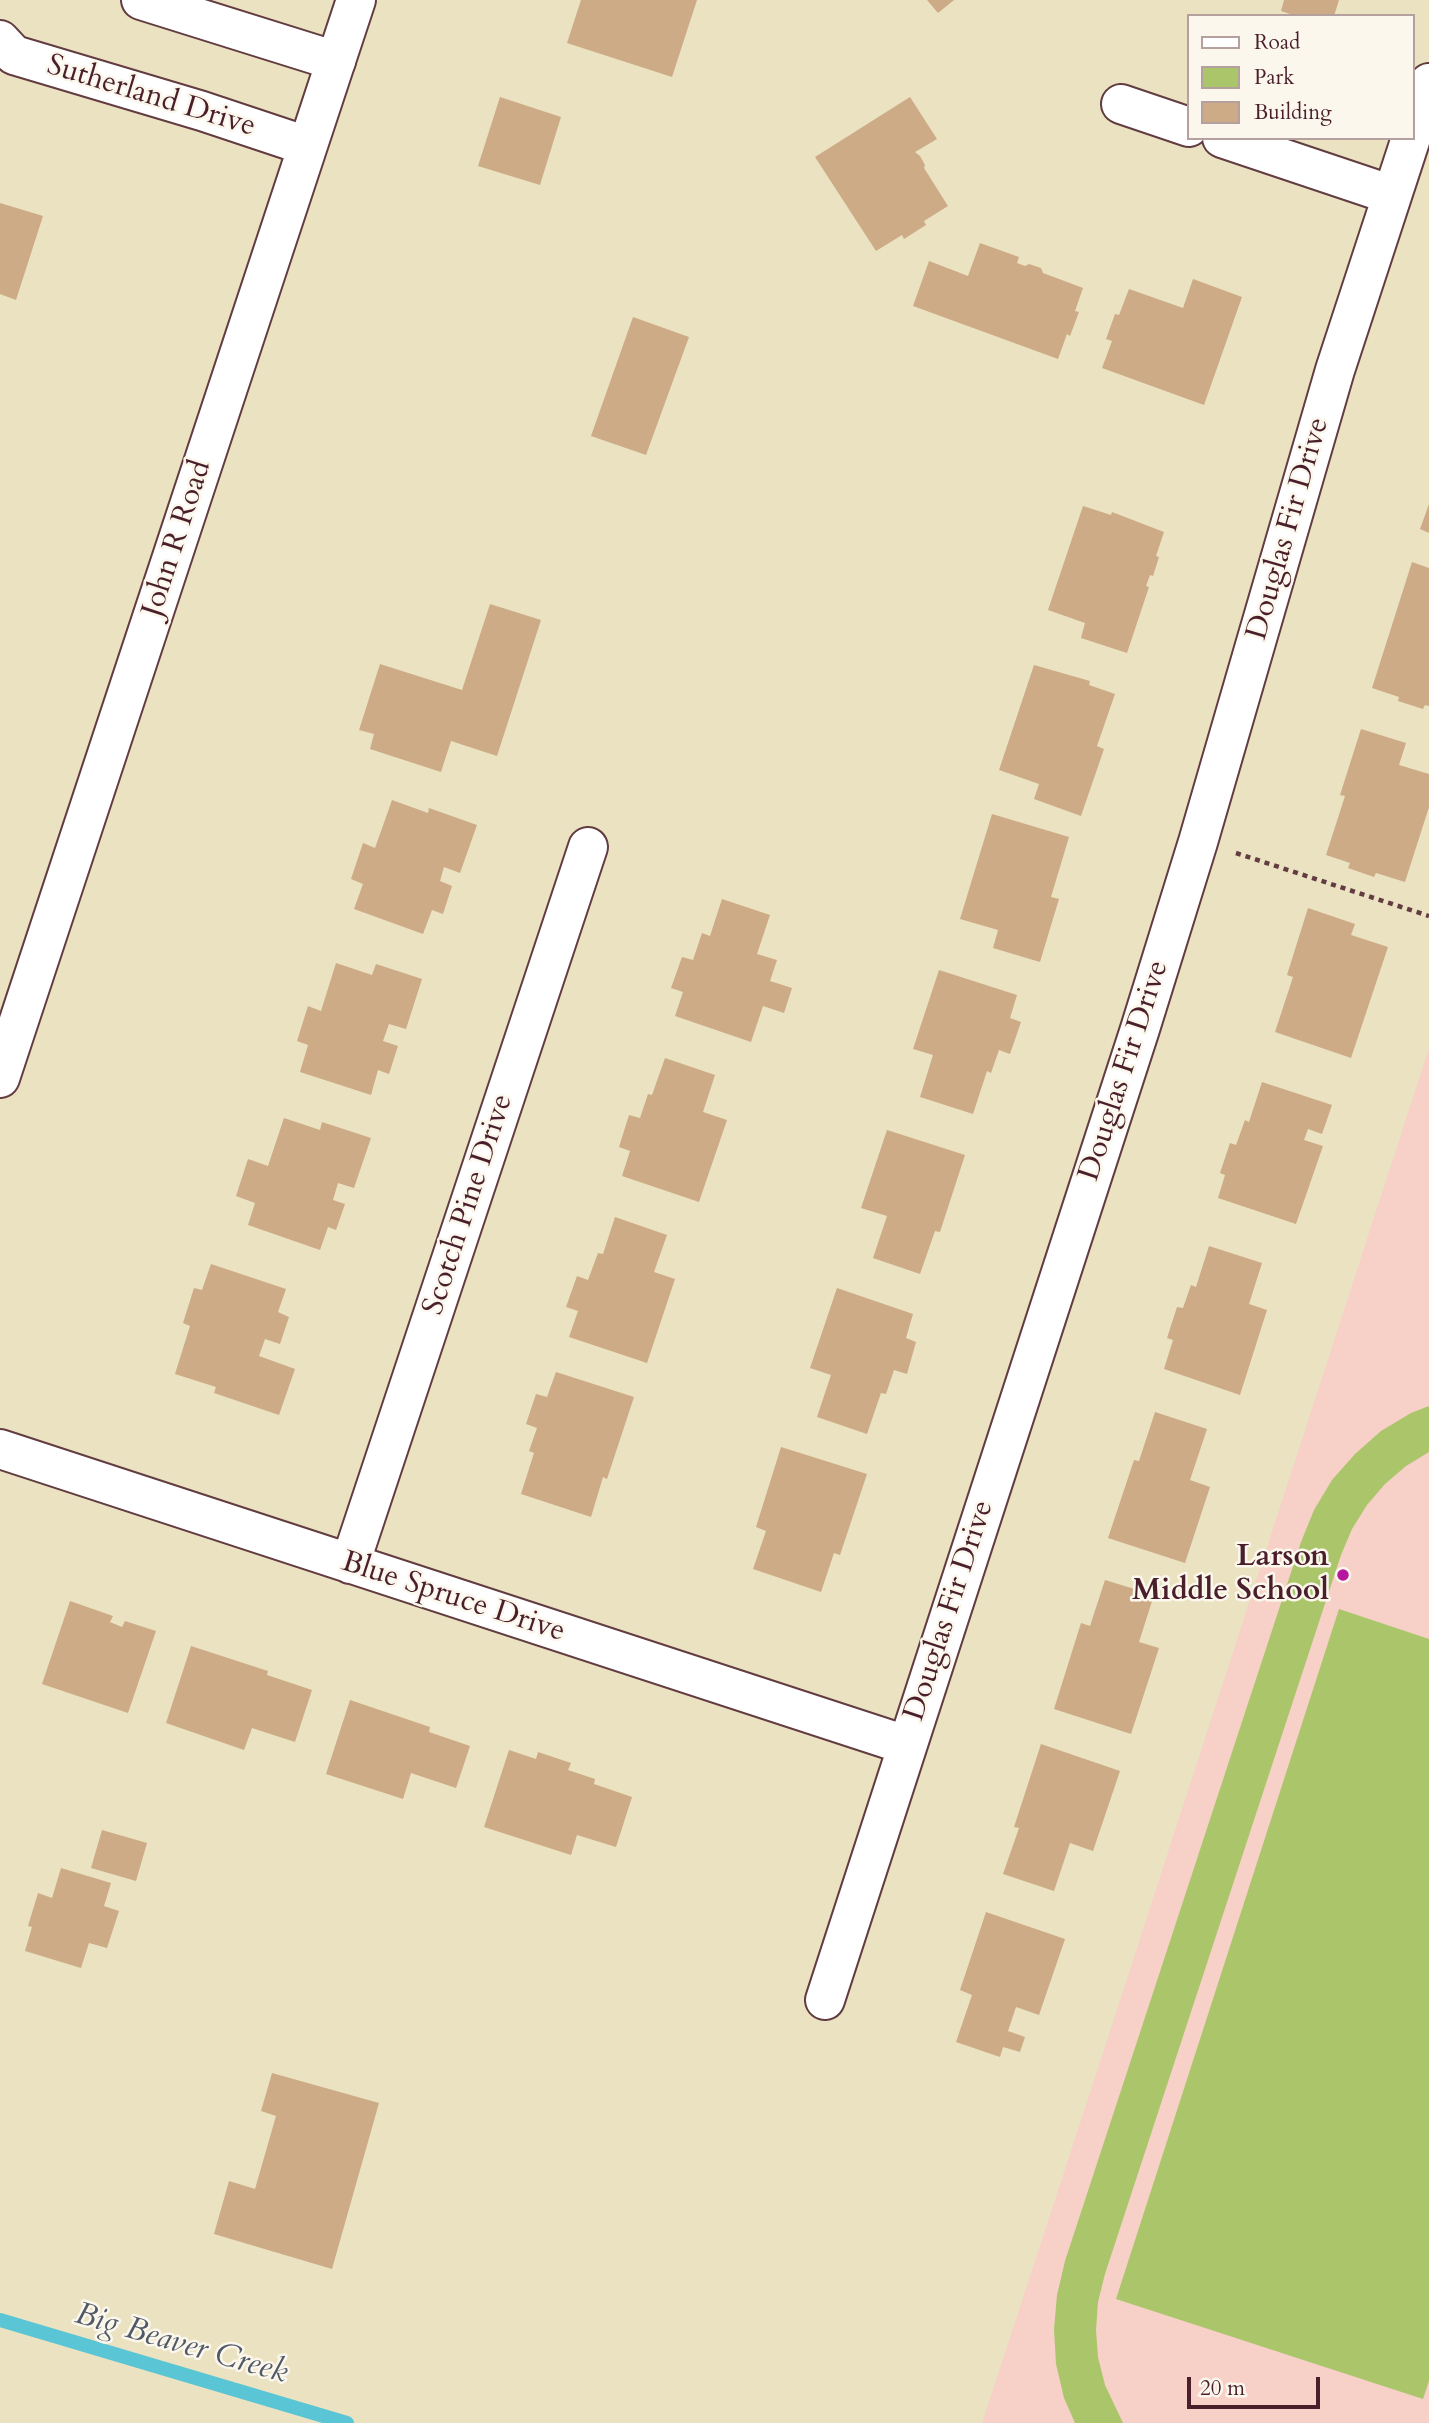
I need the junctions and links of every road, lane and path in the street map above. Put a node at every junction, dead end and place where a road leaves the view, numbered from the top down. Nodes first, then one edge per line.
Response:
1 (141, 0) edge
2 (356, 0) edge
3 (0, 40) edge
4 (336, 61) junction
5 (1429, 83) edge
6 (1121, 104) dead end
7 (1415, 125) edge
8 (1188, 127) edge
9 (1228, 140) edge
10 (1410, 140) edge
11 (307, 146) junction
12 (1392, 195) junction
13 (588, 847) dead end
14 (1224, 850) dead end
15 (1429, 916) edge
16 (0, 1078) edge
17 (0, 1449) edge
18 (350, 1564) junction
19 (906, 1745) junction
20 (825, 2000) dead end

1 - 4 street
2 - 4 street, John R Road
3 - 11 street, Sutherland Drive
4 - 11 street, John R Road
5 - 7 street
6 - 8 street
9 - 12 street
10 - 12 street, Douglas Fir Drive
11 - 16 street, John R Road
12 - 19 street, Douglas Fir Drive
13 - 18 street, Scotch Pine Drive
14 - 15 path
17 - 18 street, Blue Spruce Drive
18 - 19 street, Blue Spruce Drive
19 - 20 street, Douglas Fir Drive

